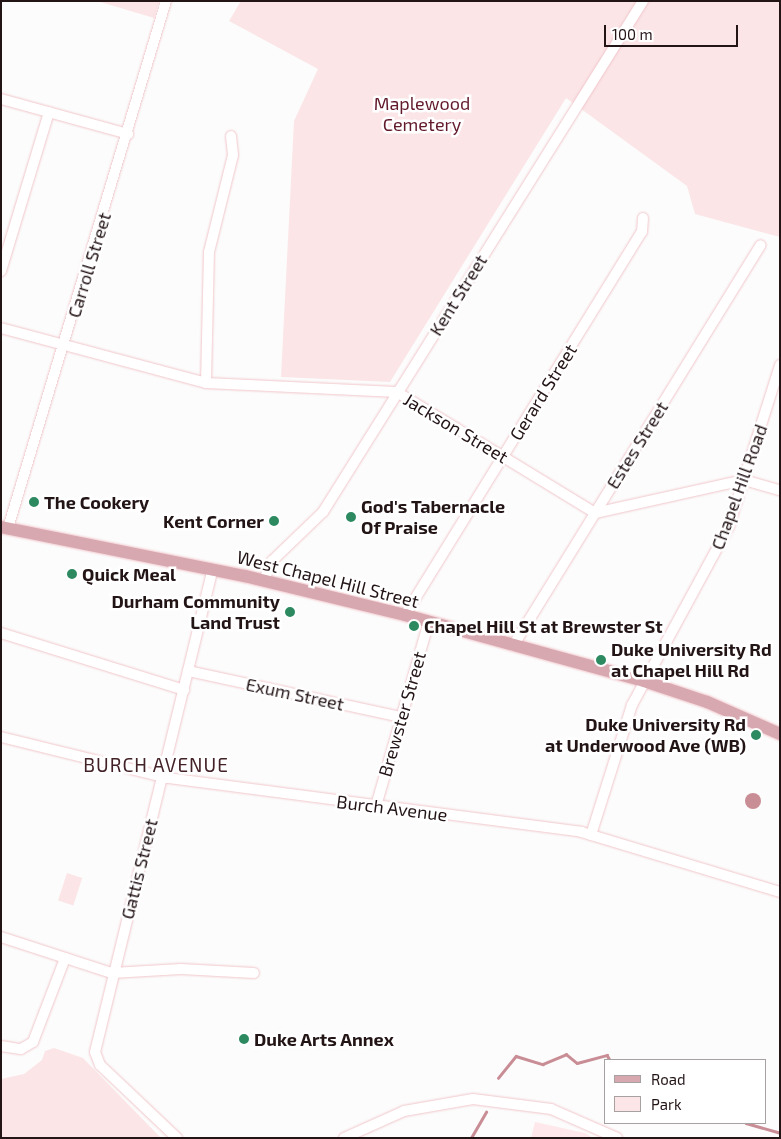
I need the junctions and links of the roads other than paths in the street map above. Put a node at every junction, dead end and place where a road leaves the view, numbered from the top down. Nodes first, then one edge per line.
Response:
1 (166, 1) edge
2 (644, 1) edge
3 (1, 99) edge
4 (49, 112) junction
5 (128, 134) junction
6 (231, 136) dead end
7 (643, 218) dead end
8 (761, 245) dead end
9 (1, 271) edge
10 (1, 328) edge
11 (64, 345) junction
12 (780, 365) edge
13 (206, 383) junction
14 (397, 392) junction
15 (503, 456) junction
16 (744, 480) junction
17 (780, 490) edge
18 (595, 512) junction
19 (5, 527) edge
20 (213, 569) junction
21 (264, 580) junction
22 (405, 615) junction
23 (429, 622) junction
24 (1, 633) edge
25 (513, 646) junction
26 (188, 671) junction
27 (644, 681) junction
28 (184, 690) junction
29 (401, 717) junction
30 (778, 730) edge
31 (1, 737) edge
32 (162, 777) junction
33 (376, 806) junction
34 (591, 835) junction
35 (780, 892) edge
36 (1, 937) edge
37 (66, 958) junction
38 (112, 973) junction
39 (254, 973) dead end
40 (1, 1046) edge
41 (177, 1138) edge
42 (344, 1138) edge
43 (617, 1138) edge

1 - 5 street, Carroll Street
2 - 14 street, Kent Street
3 - 4 street
4 - 5 street
4 - 9 street
5 - 11 street, Carroll Street
6 - 13 street
7 - 15 street, Gerard Street
8 - 18 street, Estes Street
10 - 11 street, Jackson Street
11 - 13 street, Jackson Street
11 - 19 street, Carroll Street
12 - 16 street, Chapel Hill Road
13 - 14 street, Jackson Street
14 - 15 street, Jackson Street
14 - 21 street, Kent Street
15 - 18 street, Jackson Street
15 - 22 street, Gerard Street
16 - 17 street
16 - 18 street
16 - 27 street, Chapel Hill Road
18 - 25 street, Estes Street
19 - 20 main road, West Chapel Hill Street
20 - 21 main road, West Chapel Hill Street
20 - 26 street, Gattis Street
21 - 22 main road, West Chapel Hill Street
22 - 23 main road, West Chapel Hill Street
23 - 25 main road, West Chapel Hill Street
23 - 29 street, Brewster Street
24 - 28 street
25 - 27 main road, West Chapel Hill Street
26 - 28 street, Gattis Street
26 - 29 street, Exum Street
27 - 30 main road, West Chapel Hill Street
27 - 34 street, Chapel Hill Road
28 - 32 street, Gattis Street
29 - 33 street, Brewster Street
31 - 32 street, Burch Avenue
32 - 33 street, Burch Avenue
32 - 38 street, Gattis Street
33 - 34 street, Burch Avenue
34 - 35 street, Burch Avenue
36 - 37 street
37 - 38 street
37 - 40 street
38 - 39 street
38 - 41 street, Gattis Street
42 - 43 street

